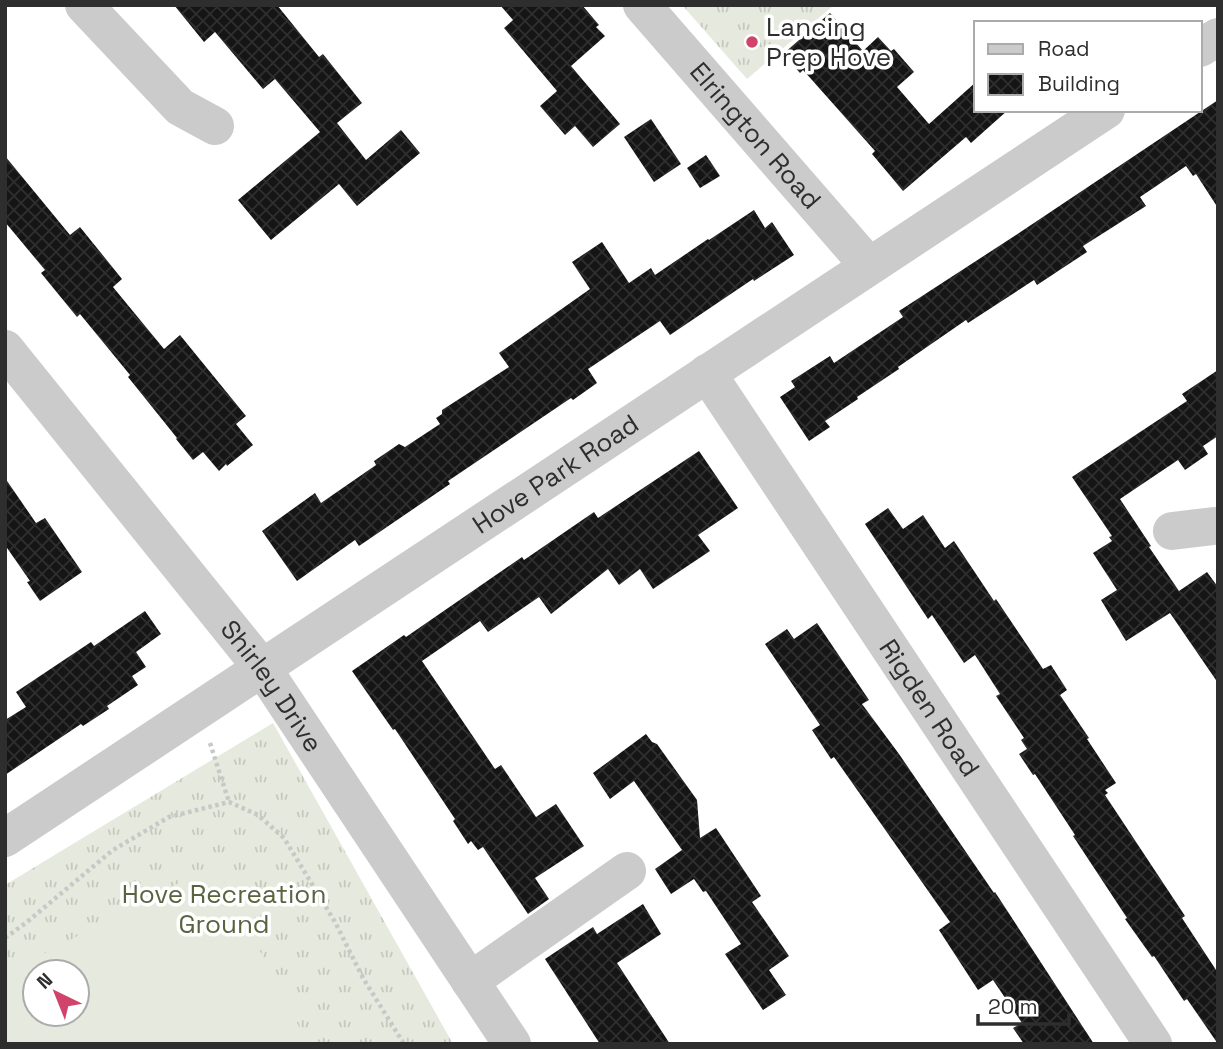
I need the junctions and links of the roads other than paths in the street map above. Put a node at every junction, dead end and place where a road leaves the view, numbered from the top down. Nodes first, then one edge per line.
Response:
1 (84, 5) edge
2 (642, 5) edge
3 (1218, 37) edge
4 (1202, 47) edge
5 (1103, 112) edge
6 (215, 126) dead end
7 (869, 266) junction
8 (5, 349) edge
9 (707, 373) junction
10 (1216, 524) edge
11 (1172, 531) dead end
12 (263, 669) junction
13 (5, 838) edge
14 (627, 871) dead end
15 (470, 981) junction
16 (512, 1044) edge
17 (1153, 1044) edge

1 - 6 street
2 - 7 street, Elrington Road
3 - 4 street
5 - 7 street, Hove Park Road
7 - 9 street, Hove Park Road
8 - 12 street, Shirley Drive
9 - 12 street, Hove Park Road
9 - 17 street, Rigden Road
10 - 11 street
12 - 13 street, Hove Park Road
12 - 15 street, Shirley Drive
14 - 15 street
15 - 16 street, Shirley Drive

